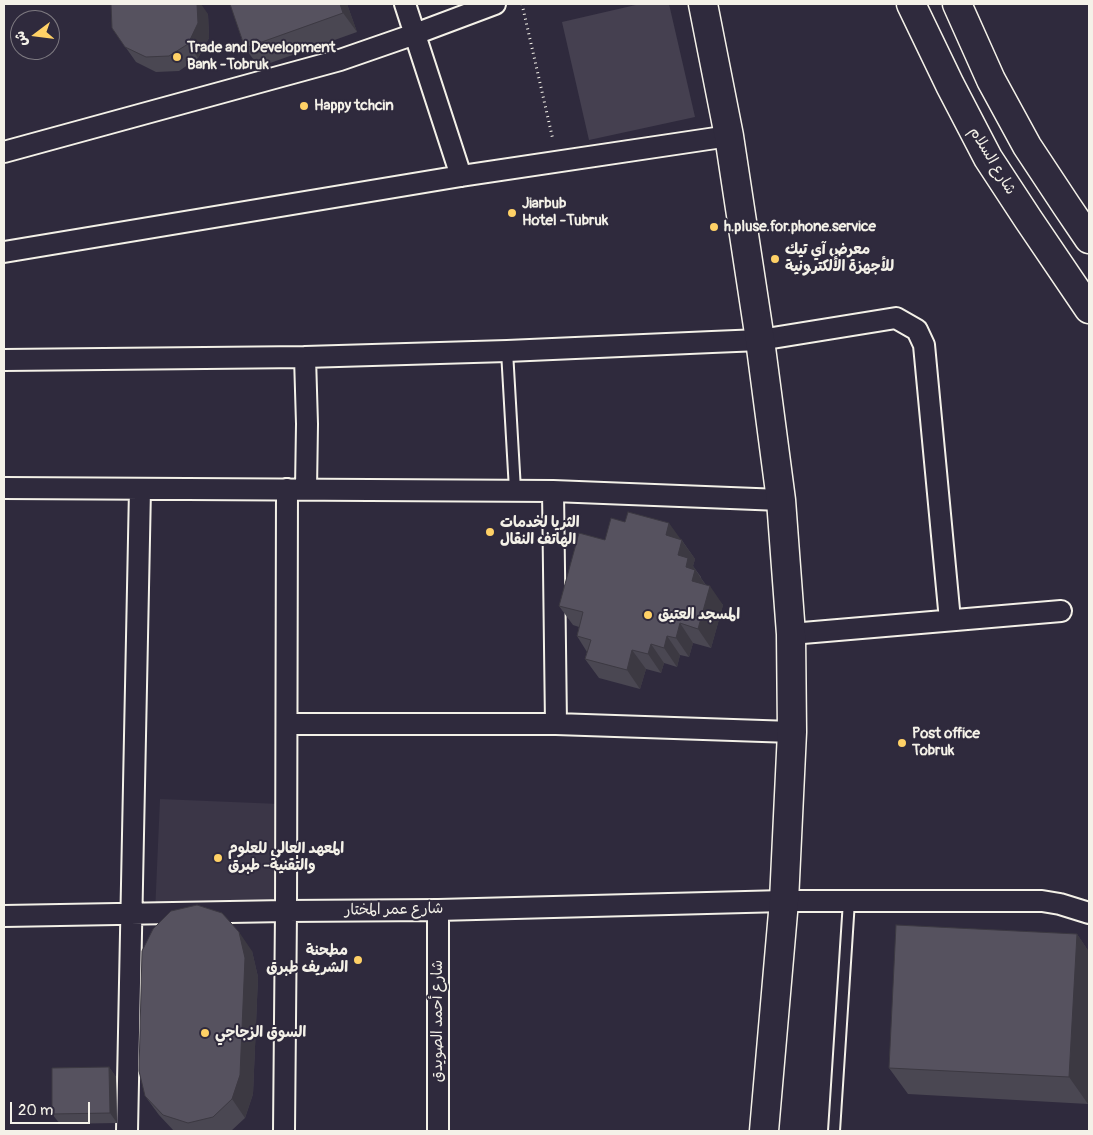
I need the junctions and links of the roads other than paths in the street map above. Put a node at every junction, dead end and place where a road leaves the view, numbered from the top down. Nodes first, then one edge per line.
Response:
1 (405, 4) edge
2 (495, 4) edge
3 (703, 4) edge
4 (910, 4) edge
5 (957, 4) edge
6 (415, 34) junction
7 (729, 136) junction
8 (4, 152) edge
9 (462, 176) junction
10 (1089, 239) edge
11 (4, 252) edge
12 (1089, 309) edge
13 (760, 340) junction
14 (507, 351) junction
15 (305, 357) junction
16 (4, 360) edge
17 (4, 488) edge
18 (140, 489) junction
19 (297, 489) junction
20 (515, 490) junction
21 (553, 490) junction
22 (781, 500) junction
23 (1061, 611) dead end
24 (950, 620) junction
25 (791, 634) junction
26 (286, 724) junction
27 (556, 724) junction
28 (792, 732) junction
29 (784, 901) junction
30 (849, 901) junction
31 (438, 910) junction
32 (286, 911) junction
33 (1089, 913) edge
34 (131, 915) junction
35 (4, 916) edge
36 (127, 1131) edge
37 (284, 1131) edge
38 (438, 1131) edge
39 (764, 1131) edge
40 (834, 1131) edge

1 - 6 street
2 - 6 street
3 - 7 street
4 - 12 street, شارع السلام
5 - 10 street
6 - 8 street
6 - 9 street
7 - 9 street
7 - 13 street
9 - 11 street
13 - 14 street
13 - 22 street
13 - 24 street
14 - 15 street
14 - 20 lane
15 - 16 street
15 - 19 street
17 - 18 street
18 - 19 street
18 - 34 street
19 - 20 street
19 - 26 street
20 - 21 street
21 - 22 street
21 - 27 street
22 - 25 street
23 - 24 street
24 - 25 street
25 - 28 street
26 - 27 street
26 - 32 street
27 - 28 street
28 - 29 street
29 - 30 street, شارع عمر المختار
29 - 31 street, شارع عمر المختار
29 - 39 street
30 - 33 street, شارع عمر المختار
30 - 40 lane
31 - 32 street, شارع عمر المختار
31 - 38 street, شارع أحمد الصويدق
32 - 34 street, شارع عمر المختار
32 - 37 street
34 - 35 street, شارع عمر المختار
34 - 36 street

